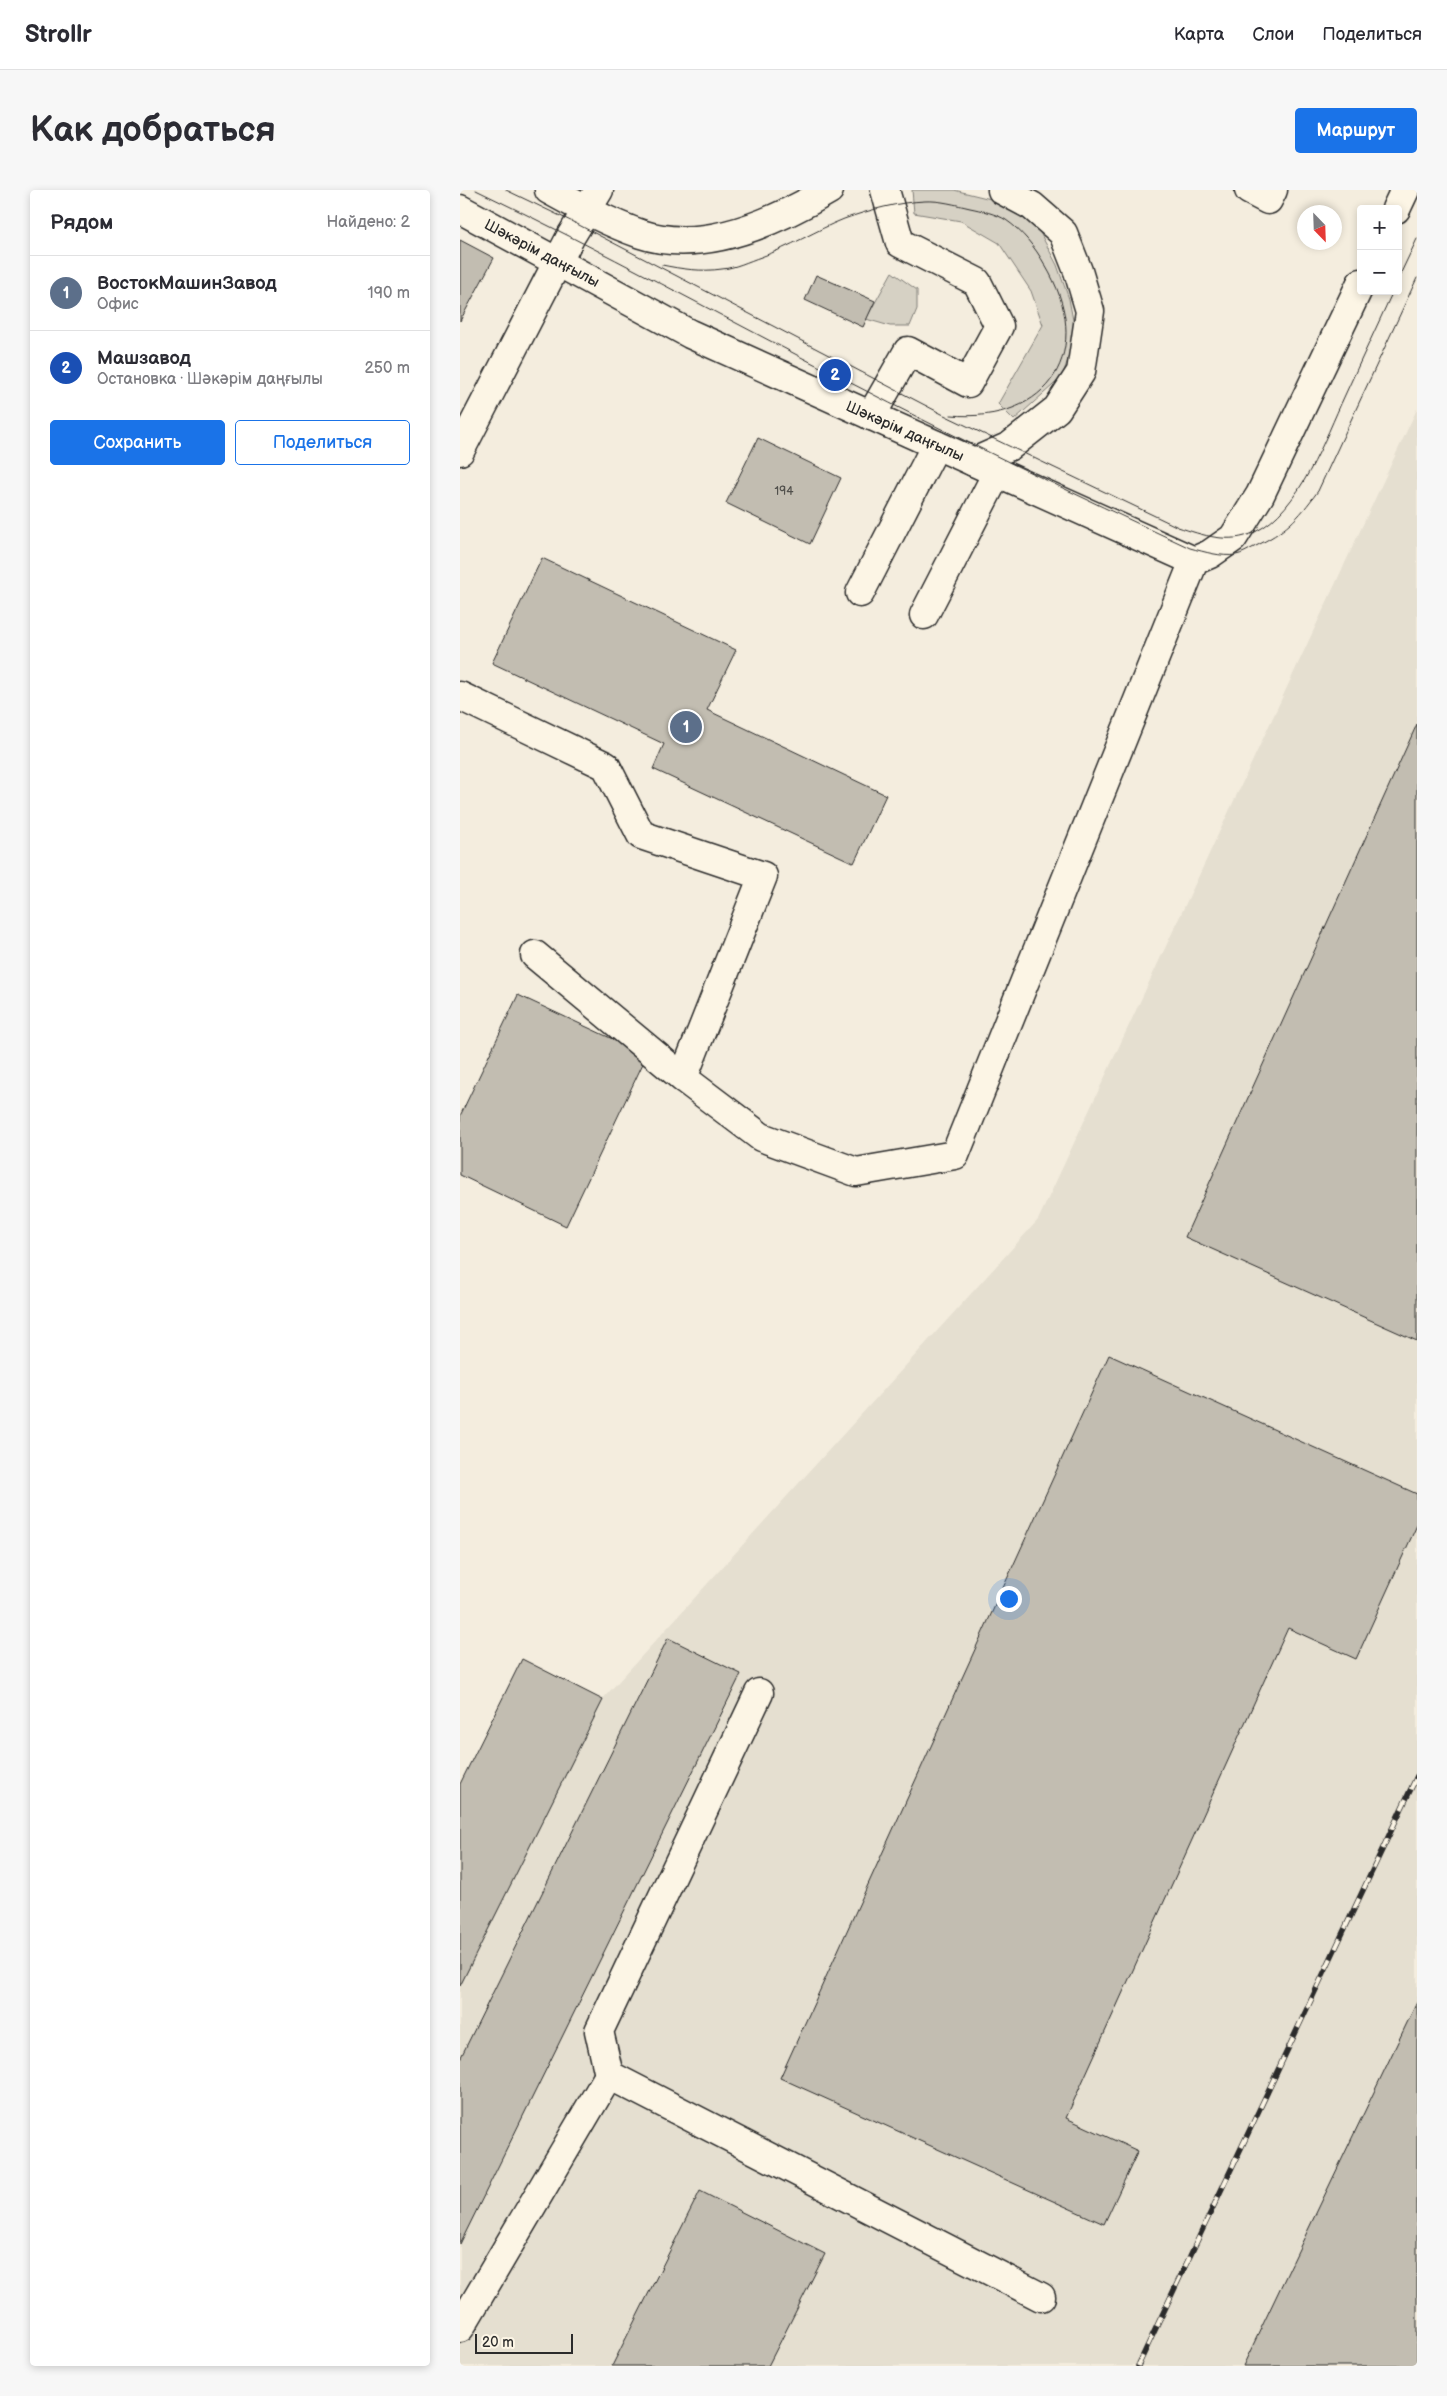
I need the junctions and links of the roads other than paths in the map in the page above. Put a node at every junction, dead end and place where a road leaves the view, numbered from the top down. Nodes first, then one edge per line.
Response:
1 (548, 190) edge
2 (828, 190) edge
3 (885, 190) edge
4 (1002, 190) edge
5 (1249, 190) edge
6 (1274, 190) edge
7 (1405, 190) edge
8 (593, 200) edge
9 (1398, 205) edge
10 (460, 209) edge
11 (558, 261) junction
12 (1357, 291) edge
13 (870, 416) junction
14 (936, 445) junction
15 (460, 451) edge
16 (986, 468) junction
17 (1194, 561) junction
18 (860, 593) dead end
19 (924, 615) dead end
20 (460, 696) edge
21 (535, 955) dead end
22 (683, 1078) junction
23 (758, 1693) dead end
24 (610, 2075) junction
25 (1041, 2297) dead end
26 (460, 2328) edge

1 - 8 street
2 - 8 street
3 - 13 street
4 - 16 street, Шәкәрім даңғылы
5 - 6 street
7 - 9 street
8 - 11 street
10 - 11 street, Шәкәрім даңғылы
11 - 13 street, Шәкәрім даңғылы
11 - 15 street
12 - 17 street
13 - 14 street, Шәкәрім даңғылы
14 - 16 street, Шәкәрім даңғылы
14 - 18 street
16 - 17 street
16 - 19 street
17 - 22 street
20 - 22 street
21 - 22 street
23 - 24 street
24 - 25 street
24 - 26 street

